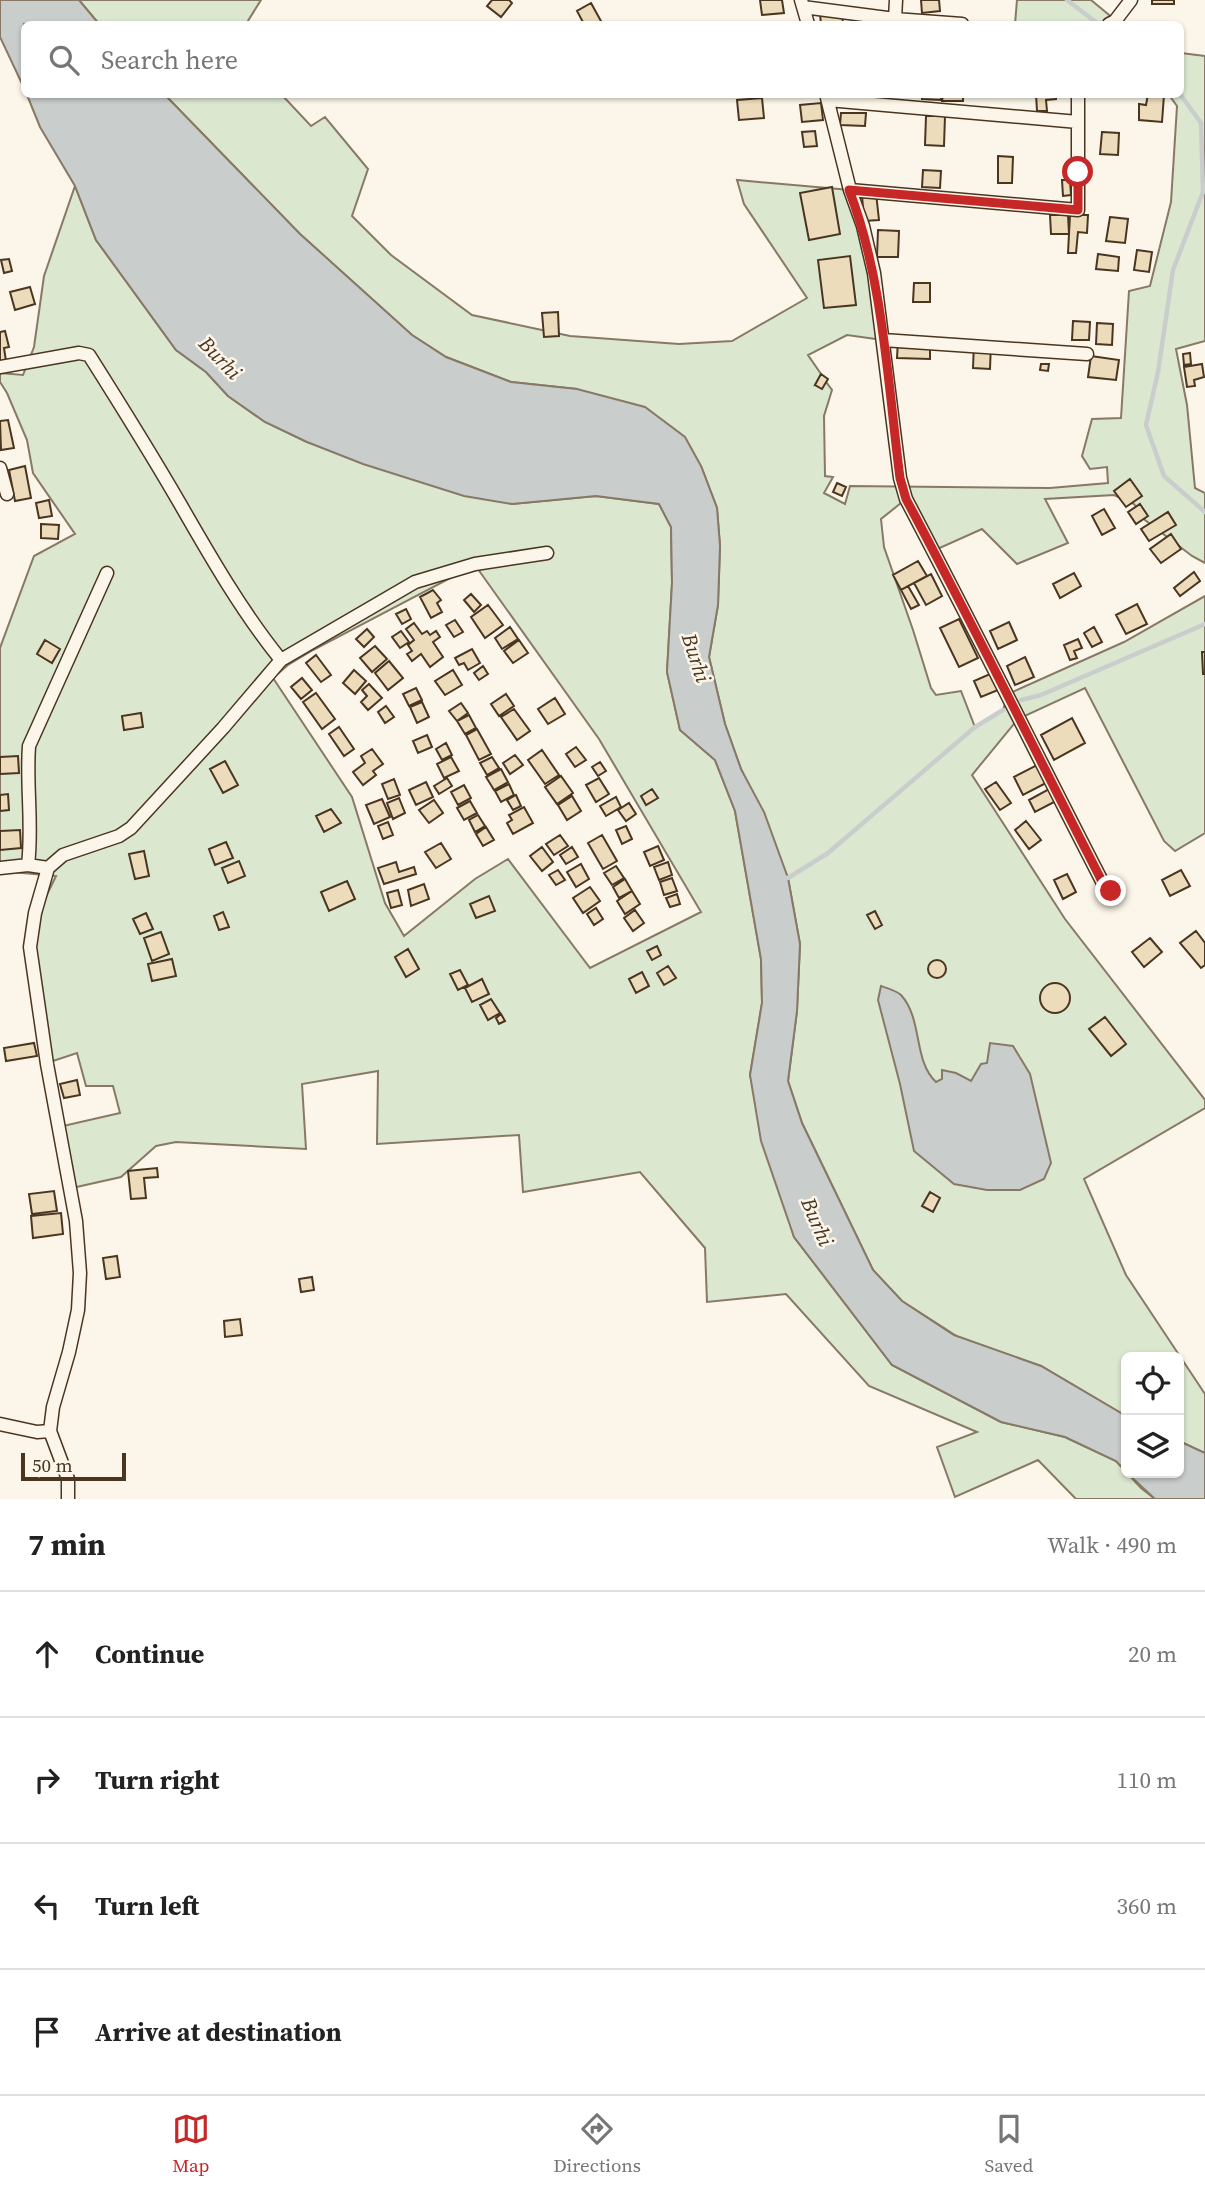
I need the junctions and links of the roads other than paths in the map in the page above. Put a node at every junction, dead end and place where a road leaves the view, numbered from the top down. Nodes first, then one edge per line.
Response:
1 (896, 0) edge
2 (1131, 0) edge
3 (802, 4) edge
4 (895, 19) junction
5 (807, 21) edge
6 (922, 21) edge
7 (1115, 21) edge
8 (827, 98) edge
9 (837, 98) edge
10 (1077, 98) edge
11 (1078, 122) junction
12 (849, 190) junction
13 (883, 340) junction
14 (1087, 354) dead end
15 (0, 367) edge
16 (0, 468) edge
17 (7, 494) dead end
18 (547, 553) dead end
19 (107, 573) dead end
20 (281, 660) junction
21 (28, 865) junction
22 (0, 868) edge
23 (48, 868) junction
24 (1111, 891) dead end
25 (0, 1424) edge
26 (50, 1431) junction
27 (68, 1499) edge

1 - 4 street
2 - 7 street
3 - 4 street
3 - 5 street
4 - 6 street
8 - 12 street
9 - 11 street
10 - 11 street
11 - 12 street
12 - 13 street
13 - 14 street
13 - 24 street
15 - 20 street
16 - 17 street
18 - 20 street
19 - 21 street
20 - 23 street
21 - 22 street
21 - 23 street
23 - 26 street
25 - 26 street
26 - 27 street

